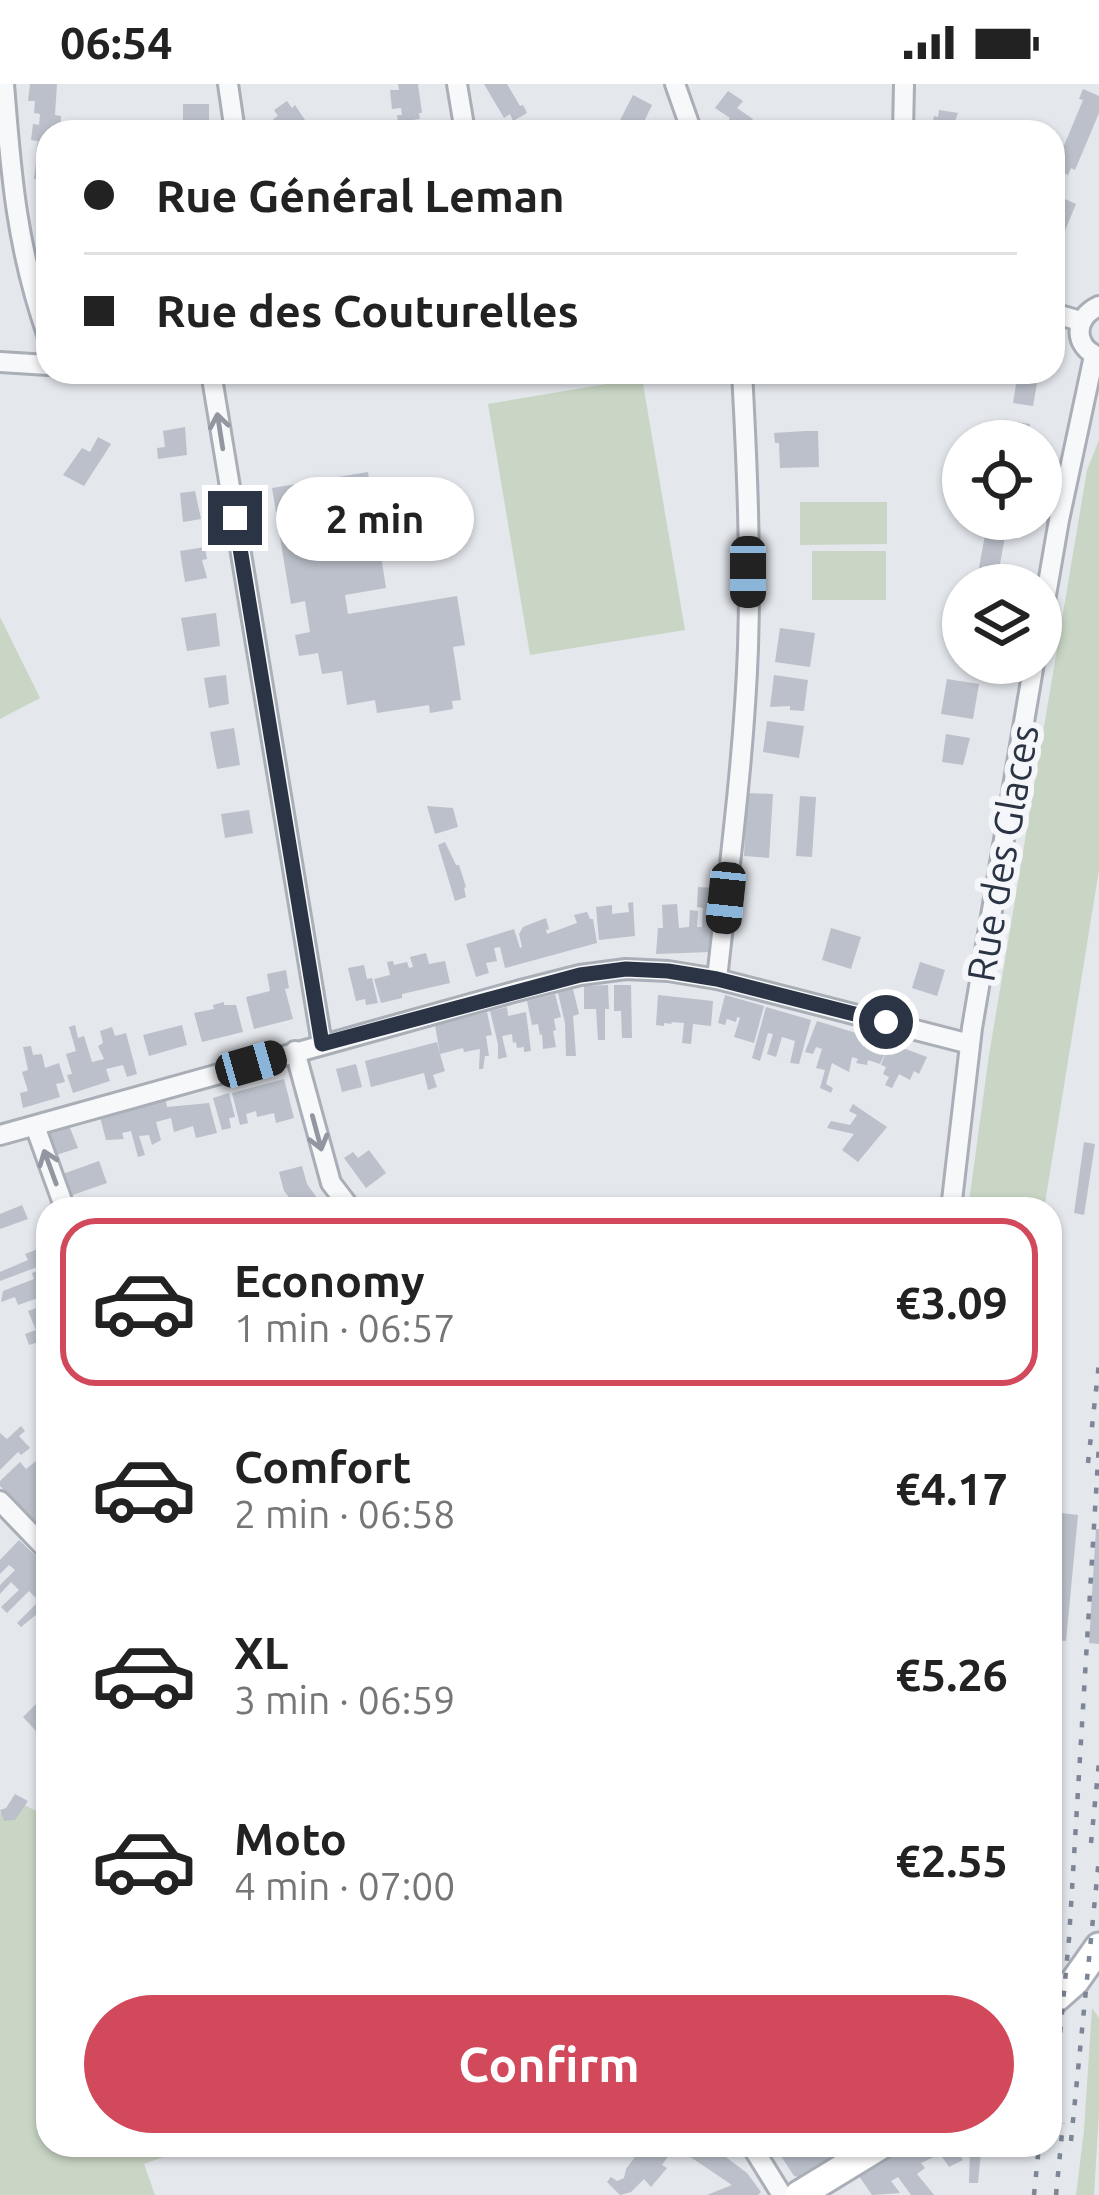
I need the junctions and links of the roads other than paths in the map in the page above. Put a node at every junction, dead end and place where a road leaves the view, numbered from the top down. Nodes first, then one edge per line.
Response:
1 (4, 84) edge
2 (227, 84) edge
3 (457, 84) edge
4 (675, 84) edge
5 (904, 84) edge
6 (234, 120) edge
7 (463, 120) edge
8 (688, 120) edge
9 (906, 120) edge
10 (36, 303) edge
11 (1099, 306) edge
12 (1065, 317) edge
13 (1080, 321) junction
14 (1096, 357) edge
15 (0, 362) edge
16 (36, 364) edge
17 (213, 384) edge
18 (743, 384) edge
19 (1051, 564) edge
20 (1030, 684) edge
21 (717, 979) junction
22 (322, 1044) junction
23 (970, 1044) junction
24 (295, 1052) junction
25 (34, 1126) junction
26 (0, 1136) edge
27 (61, 1197) edge
28 (342, 1197) edge
29 (952, 1197) edge
30 (0, 1501) edge
31 (36, 1538) edge
32 (1096, 1960) edge
33 (1062, 1993) edge
34 (758, 2157) edge
35 (861, 2157) edge
36 (782, 2195) edge
37 (799, 2195) edge

1 - 10 street
2 - 6 street
3 - 7 street
4 - 8 street
5 - 9 street
11 - 13 street
12 - 13 street
13 - 14 street
14 - 19 street
15 - 16 street
22 -> 17 street
18 - 21 street
20 - 23 street, Rue des Glaces
21 - 22 street
21 - 23 street
22 - 24 street
23 - 29 street, Rue des Glaces
24 - 25 street
24 -> 28 street
25 - 26 street
27 -> 25 street
30 - 31 street
32 - 33 street
34 - 36 street
35 - 37 street

